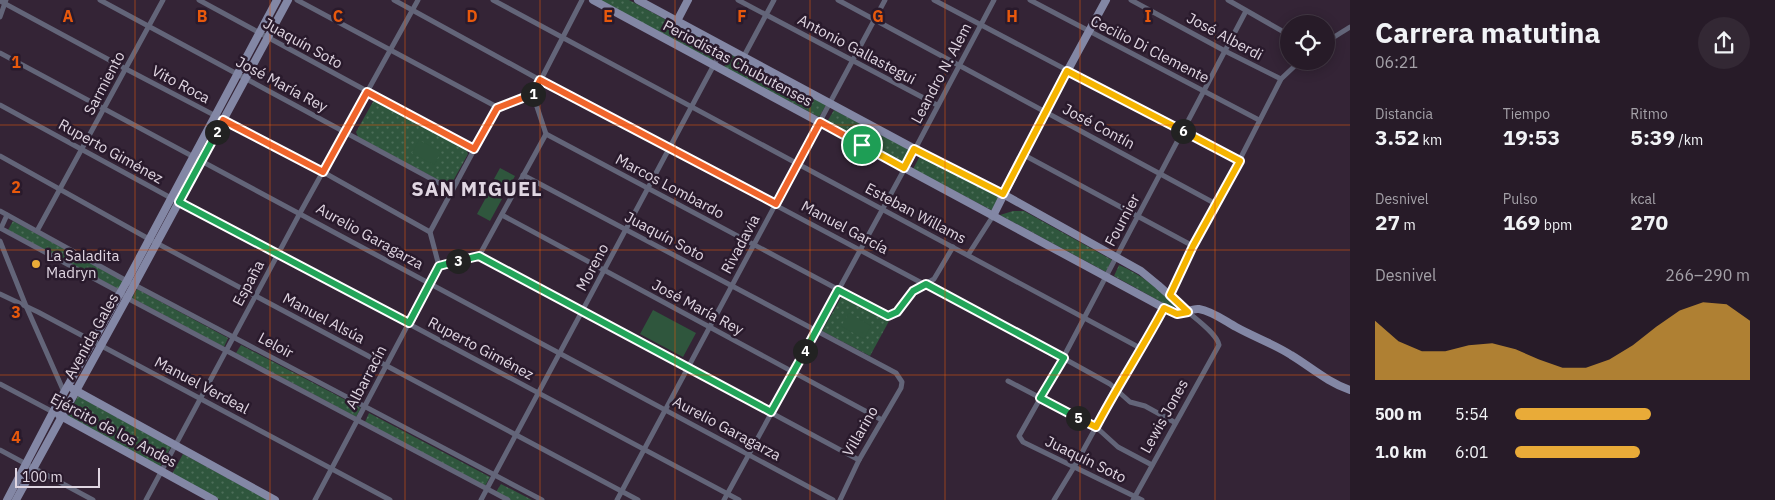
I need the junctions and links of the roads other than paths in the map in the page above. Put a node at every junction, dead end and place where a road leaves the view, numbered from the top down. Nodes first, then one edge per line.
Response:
1 (100, 0) edge
2 (163, 0) edge
3 (199, 0) edge
4 (277, 0) edge
5 (288, 0) edge
6 (297, 0) edge
7 (394, 0) edge
8 (418, 0) edge
9 (493, 0) edge
10 (582, 0) edge
11 (593, 0) edge
12 (638, 0) edge
13 (688, 0) edge
14 (738, 0) edge
15 (774, 0) edge
16 (838, 0) edge
17 (885, 0) edge
18 (934, 0) edge
19 (994, 0) edge
20 (1030, 0) edge
21 (1106, 0) edge
22 (1131, 0) edge
23 (1228, 0) edge
24 (4, 2) edge
25 (412, 10) junction
26 (1246, 11) junction
27 (766, 15) junction
28 (0, 17) edge
29 (875, 20) junction
30 (677, 21) junction
31 (981, 25) junction
32 (149, 26) junction
33 (1350, 27) edge
34 (1280, 30) edge
35 (1088, 32) junction
36 (259, 33) junction
37 (1335, 36) edge
38 (267, 37) junction
39 (563, 38) junction
40 (724, 46) junction
41 (391, 50) junction
42 (1225, 51) junction
43 (0, 53) edge
44 (744, 56) junction
45 (853, 60) junction
46 (714, 65) junction
47 (959, 65) junction
48 (126, 69) junction
49 (1290, 70) edge
50 (1067, 71) junction
51 (237, 75) junction
52 (245, 79) junction
53 (1281, 79) junction
54 (540, 80) junction
55 (1204, 91) junction
56 (367, 92) junction
57 (533, 95) junction
58 (830, 102) junction
59 (0, 105) edge
60 (937, 106) junction
61 (692, 107) junction
62 (497, 108) junction
63 (104, 109) junction
64 (1045, 112) junction
65 (215, 116) junction
66 (223, 120) junction
67 (1259, 120) junction
68 (820, 122) junction
69 (345, 132) junction
70 (1183, 132) junction
71 (546, 134) junction
72 (670, 148) junction
73 (82, 149) junction
74 (474, 149) junction
75 (914, 149) junction
76 (0, 156) edge
77 (1024, 156) junction
78 (197, 159) junction
79 (1240, 161) junction
80 (797, 163) junction
81 (904, 168) junction
82 (323, 172) junction
83 (1161, 173) junction
84 (523, 175) junction
85 (648, 188) junction
86 (60, 189) junction
87 (452, 190) junction
88 (1003, 194) junction
89 (175, 200) junction
90 (776, 204) junction
91 (1216, 204) junction
92 (882, 209) junction
93 (0, 211) edge
94 (300, 213) junction
95 (7, 215) junction
96 (502, 215) junction
97 (993, 216) junction
98 (1138, 217) junction
99 (1, 228) edge
100 (626, 230) junction
101 (37, 231) junction
102 (430, 232) junction
103 (0, 241) edge
104 (153, 241) junction
105 (754, 245) junction
106 (1193, 246) junction
107 (953, 247) junction
108 (860, 249) junction
109 (278, 254) junction
110 (968, 255) junction
111 (479, 256) junction
112 (1116, 258) junction
113 (439, 266) junction
114 (604, 271) junction
115 (1106, 277) junction
116 (131, 283) junction
117 (430, 284) junction
118 (926, 284) junction
119 (732, 287) junction
120 (838, 290) junction
121 (121, 293) junction
122 (0, 294) edge
123 (256, 295) junction
124 (1170, 295) junction
125 (127, 298) junction
126 (26, 306) junction
127 (1164, 308) junction
128 (582, 311) junction
129 (1188, 312) junction
130 (1085, 318) junction
131 (409, 323) junction
132 (710, 328) junction
133 (815, 331) junction
134 (234, 337) junction
135 (93, 341) junction
136 (1219, 345) joint
137 (101, 346) junction
138 (1142, 349) junction
139 (226, 351) junction
140 (560, 353) junction
141 (1064, 358) junction
142 (386, 365) junction
143 (688, 368) junction
144 (793, 372) junction
145 (899, 377) joint
146 (1008, 381) dead end
147 (0, 384) edge
148 (66, 389) junction
149 (1116, 389) junction
150 (1350, 390) edge
151 (76, 391) junction
152 (538, 393) junction
153 (201, 398) junction
154 (1040, 398) junction
155 (364, 406) junction
156 (666, 409) junction
157 (53, 412) junction
158 (771, 412) junction
159 (62, 416) junction
160 (357, 420) junction
161 (882, 420) junction
162 (1174, 422) junction
163 (1096, 427) junction
164 (516, 435) junction
165 (1020, 440) joint
166 (176, 445) junction
167 (644, 449) junction
168 (0, 450) edge
169 (749, 454) junction
170 (859, 460) junction
171 (25, 464) junction
172 (1152, 465) junction
173 (1074, 467) junction
174 (33, 468) junction
175 (331, 468) junction
176 (162, 471) junction
177 (494, 475) junction
178 (487, 489) junction
179 (622, 491) junction
180 (727, 494) junction
181 (1134, 498) edge
182 (7, 500) edge
183 (16, 500) edge
184 (93, 500) edge
185 (146, 500) edge
186 (214, 500) edge
187 (275, 500) edge
188 (315, 500) edge
189 (390, 500) edge
190 (481, 500) edge
191 (508, 500) edge
192 (542, 500) edge
193 (617, 500) edge
194 (638, 500) edge
195 (724, 500) edge
196 (739, 500) edge
197 (833, 500) edge
198 (840, 500) edge
199 (1054, 500) edge
200 (1142, 500) edge

1 - 32 street, José María Rey
2 - 32 street, Sarmiento
3 - 36 street, Juaquín Soto
4 - 36 street, Avenida Gales
5 - 38 street, Avenida Gales
6 - 41 street
7 - 25 street, Manuel García
8 - 25 street, España
9 - 39 street, Esteban Willams
10 - 39 street
11 - 46 street, Periodistas Chubutenses
12 - 30 street, Periodistas Chubutenses
13 - 30 street
14 - 27 street, Antonio Gallastegui
15 - 27 street
16 - 29 street, José Contín
17 - 29 street, Rivadavia
18 - 31 street
19 - 31 street, Leandro N. Alem
20 - 35 street, Cecilio Di Clemente
21 - 35 street
22 - 42 street, José Alberdi
23 - 26 street
24 - 28 street
24 - 48 street, Vito Roca
25 - 41 street, España
25 - 54 street, Manuel García
26 - 34 street
26 - 42 street, Fournier
27 - 44 street
27 - 45 street, Antonio Gallastegui
29 - 45 street, Rivadavia
29 - 47 street, José Contín
30 - 40 street, Periodistas Chubutenses
31 - 47 street, Leandro N. Alem
31 - 50 street
32 - 48 street, Sarmiento
32 - 51 street, José María Rey
33 - 37 street
35 - 50 street
35 - 55 street, Cecilio Di Clemente
36 - 38 street, Juaquín Soto
36 - 51 street, Avenida Gales
38 - 52 street, Avenida Gales
38 - 56 street, Juaquín Soto
39 - 54 street
39 - 61 street, Esteban Willams
40 - 44 street, Periodistas Chubutenses
40 - 46 street, Moreno
41 - 56 street, España
41 - 62 street
42 - 53 street, José Alberdi
42 - 55 street, Fournier
43 - 63 street, Aurelio Garagarza
44 - 58 street, Periodistas Chubutenses
45 - 58 street, Rivadavia
45 - 60 street, Antonio Gallastegui
46 - 61 street, Moreno
46 - 68 street, Periodistas Chubutenses
47 - 60 street, Leandro N. Alem
47 - 64 street, José Contín
48 - 63 street, Sarmiento
48 - 65 street, Vito Roca
49 - 53 street
50 - 64 street
50 - 70 street
51 - 52 street, José María Rey
51 - 65 street, Avenida Gales
52 - 66 street, Avenida Gales
52 - 69 street, José María Rey
53 - 67 street
54 - 57 street
54 - 72 street, Manuel García
55 - 67 street, Cecilio Di Clemente
55 - 70 street, Fournier
56 - 69 street, España
56 - 74 street, Juaquín Soto
57 - 62 street
57 - 71 street
58 - 68 street, Rivadavia
58 - 75 street, Periodistas Chubutenses
59 - 73 street, Ruperto Giménez
60 - 75 street, Leandro N. Alem
61 - 72 street, Moreno
61 - 80 street, Esteban Willams
62 - 74 street
63 - 73 street, Sarmiento
63 - 78 street, Aurelio Garagarza
64 - 77 street
64 - 83 street, José Contín
65 - 66 street, Vito Roca
65 - 78 street, Avenida Gales
66 - 78 street, Avenida Gales
66 - 82 street, Vito Roca
67 - 79 street
68 - 80 street, Rivadavia
68 - 81 street, Periodistas Chubutenses
69 - 82 street, España
69 - 87 street, José María Rey
70 - 79 street
70 - 83 street, Fournier
71 - 84 street
71 - 85 street, Marcos Lombardo
72 - 85 street, Moreno
72 - 90 street, Manuel García
73 - 86 street, Sarmiento
73 - 89 street, Ruperto Giménez
74 - 87 street
75 - 81 street, Leandro N. Alem
75 - 88 street, Periodistas Chubutenses
76 - 86 street, Manuel Alsúa
77 - 88 street
77 - 98 street
78 - 89 street, Avenida Gales
78 - 94 street, Aurelio Garagarza
79 - 91 street
80 - 90 street, Rivadavia
80 - 92 street, Esteban Willams
81 - 92 street, Leandro N. Alem
81 - 97 street, Periodistas Chubutenses
82 - 94 street, España
82 - 102 street, Vito Roca
83 - 91 street, José Contín
83 - 98 street, Fournier
84 - 96 street
84 - 100 street, Juaquín Soto
85 - 100 street, Moreno
85 - 105 street, Marcos Lombardo
86 - 101 street, Sarmiento
86 - 104 street, Manuel Alsúa
87 - 102 street
88 - 97 street
88 - 112 street, Periodistas Chubutenses
89 - 104 street, Avenida Gales
89 - 109 street, Ruperto Giménez
90 - 105 street, Rivadavia
90 - 108 street, Manuel García
91 - 106 street
92 - 107 street, Esteban Willams
92 - 108 street, Leandro N. Alem
93 - 95 street, Leloir
94 - 109 street, España
94 - 117 street, Aurelio Garagarza
95 - 99 street
95 - 101 street, Leloir
96 - 111 street
96 - 114 street, José María Rey
97 - 110 street
97 - 115 street, Periodistas Chubutenses
98 - 106 street
98 - 112 street, Fournier
99 - 121 street, Leloir
100 - 114 street, Moreno
100 - 119 street, Juaquín Soto
101 - 116 street, Leloir
102 - 113 street
103 - 126 street
104 - 116 street, Avenida Gales
104 - 123 street, Manuel Alsúa
105 - 119 street, Rivadavia
105 - 120 street, Marcos Lombardo
106 - 124 street
107 - 110 street, Esteban Willams
107 - 118 street
108 - 118 street, Manuel García
108 - 120 street, Leandro N. Alem
109 - 123 street, España
109 - 131 street, Ruperto Giménez
110 - 130 street, Esteban Willams
111 - 113 street
111 - 128 street
112 - 115 street, Fournier
112 - 124 street, Periodistas Chubutenses
113 - 117 street, Albarracín
114 - 128 street, Moreno
114 - 132 street, José María Rey
115 - 127 street, Periodistas Chubutenses
115 - 130 street, Fournier
116 - 121 street, Avenida Gales
116 - 125 street, Avenida Gales
116 - 134 street, Leloir
117 - 131 street, Albarracín
117 - 140 street, Aurelio Garagarza
118 - 120 street, Marcos Lombardo
118 - 141 street, Manuel García
119 - 132 street, Rivadavia
119 - 133 street, Juaquín Soto
120 - 133 street, Leandro N. Alem
121 - 125 street, Leloir
121 - 135 street, Avenida Gales
122 - 126 street, Manuel Verdeal
123 - 134 street, España
123 - 142 street, Manuel Alsúa
124 - 129 street, Periodistas Chubutenses
125 - 137 street, Avenida Gales
125 - 139 street, Leloir
126 - 135 street, Manuel Verdeal
126 - 148 street
127 - 129 street, Periodistas Chubutenses
127 - 138 street
128 - 140 street, Moreno
128 - 143 street
129 - 136 street, Periodistas Chubutenses
129 - 150 street, Periodistas Chubutenses
130 - 138 street, Esteban Willams
130 - 141 street, Fournier
131 - 142 street, Albarracín
131 - 152 street, Ruperto Giménez
132 - 143 street, Rivadavia
132 - 144 street, José María Rey
133 - 144 street, Leandro N. Alem
133 - 145 street, Juaquín Soto
134 - 139 street, España
134 - 155 street, Leloir
135 - 137 street, Manuel Verdeal
135 - 148 street, Avenida Gales
136 - 162 street, Lewis Jones
137 - 151 street, Avenida Gales
137 - 153 street, Manuel Verdeal
138 - 149 street
139 - 153 street, España
139 - 160 street, Leloir
140 - 152 street, Moreno
140 - 156 street, Aurelio Garagarza
141 - 149 street, Manuel García
141 - 154 street, Fournier
142 - 155 street, Albarracín
142 - 164 street, Manuel Alsúa
143 - 156 street, Rivadavia
143 - 158 street
144 - 158 street, Leandro N. Alem
144 - 161 street, José María Rey
145 - 161 street, Villarino
146 - 154 street
147 - 157 street, Ejército de los Andes
148 - 151 street, Ejército de los Andes
148 - 157 street, Avenida Gales
149 - 162 street, Manuel García
149 - 163 street
151 - 159 street, Avenida Gales
151 - 166 street, Ejército de los Andes
152 - 164 street, Moreno
152 - 167 street, Ruperto Giménez
153 - 166 street, España
153 - 175 street, Manuel Verdeal
154 - 163 street
154 - 165 street, Fournier
155 - 160 street, Albarracín
155 - 177 street, Leloir
156 - 167 street, Rivadavia
156 - 169 street, Aurelio Garagarza
157 - 159 street, Ejército de los Andes
157 - 171 street, Avenida Gales
158 - 169 street, Leandro N. Alem
158 - 170 street
159 - 174 street, Avenida Gales
159 - 176 street, Ejército de los Andes
160 - 175 street, Albarracín
160 - 178 street, Leloir
161 - 170 street, Villarino
162 - 172 street, Lewis Jones
163 - 172 street
163 - 173 street
164 - 177 street, Moreno
164 - 179 street, Manuel Alsúa
165 - 173 street, Juaquín Soto
166 - 176 street, España
166 - 187 street, Ejército de los Andes
167 - 179 street, Rivadavia
167 - 180 street, Ruperto Giménez
168 - 171 street
169 - 180 street, Leandro N. Alem
169 - 197 street, Aurelio Garagarza
170 - 198 street, Villarino
171 - 174 street
171 - 182 street, Avenida Gales
172 - 181 street, Lewis Jones
173 - 181 street, Juaquín Soto
173 - 199 street
174 - 183 street, Avenida Gales
174 - 184 street
175 - 188 street, Albarracín
175 - 189 street, Manuel Verdeal
176 - 185 street, España
176 - 186 street, Ejército de los Andes
177 - 178 street, Moreno
177 - 192 street, Leloir
178 - 190 street, Moreno
178 - 191 street, Leloir
179 - 193 street, Rivadavia
179 - 194 street, Manuel Alsúa
180 - 195 street, Leandro N. Alem
180 - 196 street, Ruperto Giménez
181 - 200 street, Juaquín Soto

